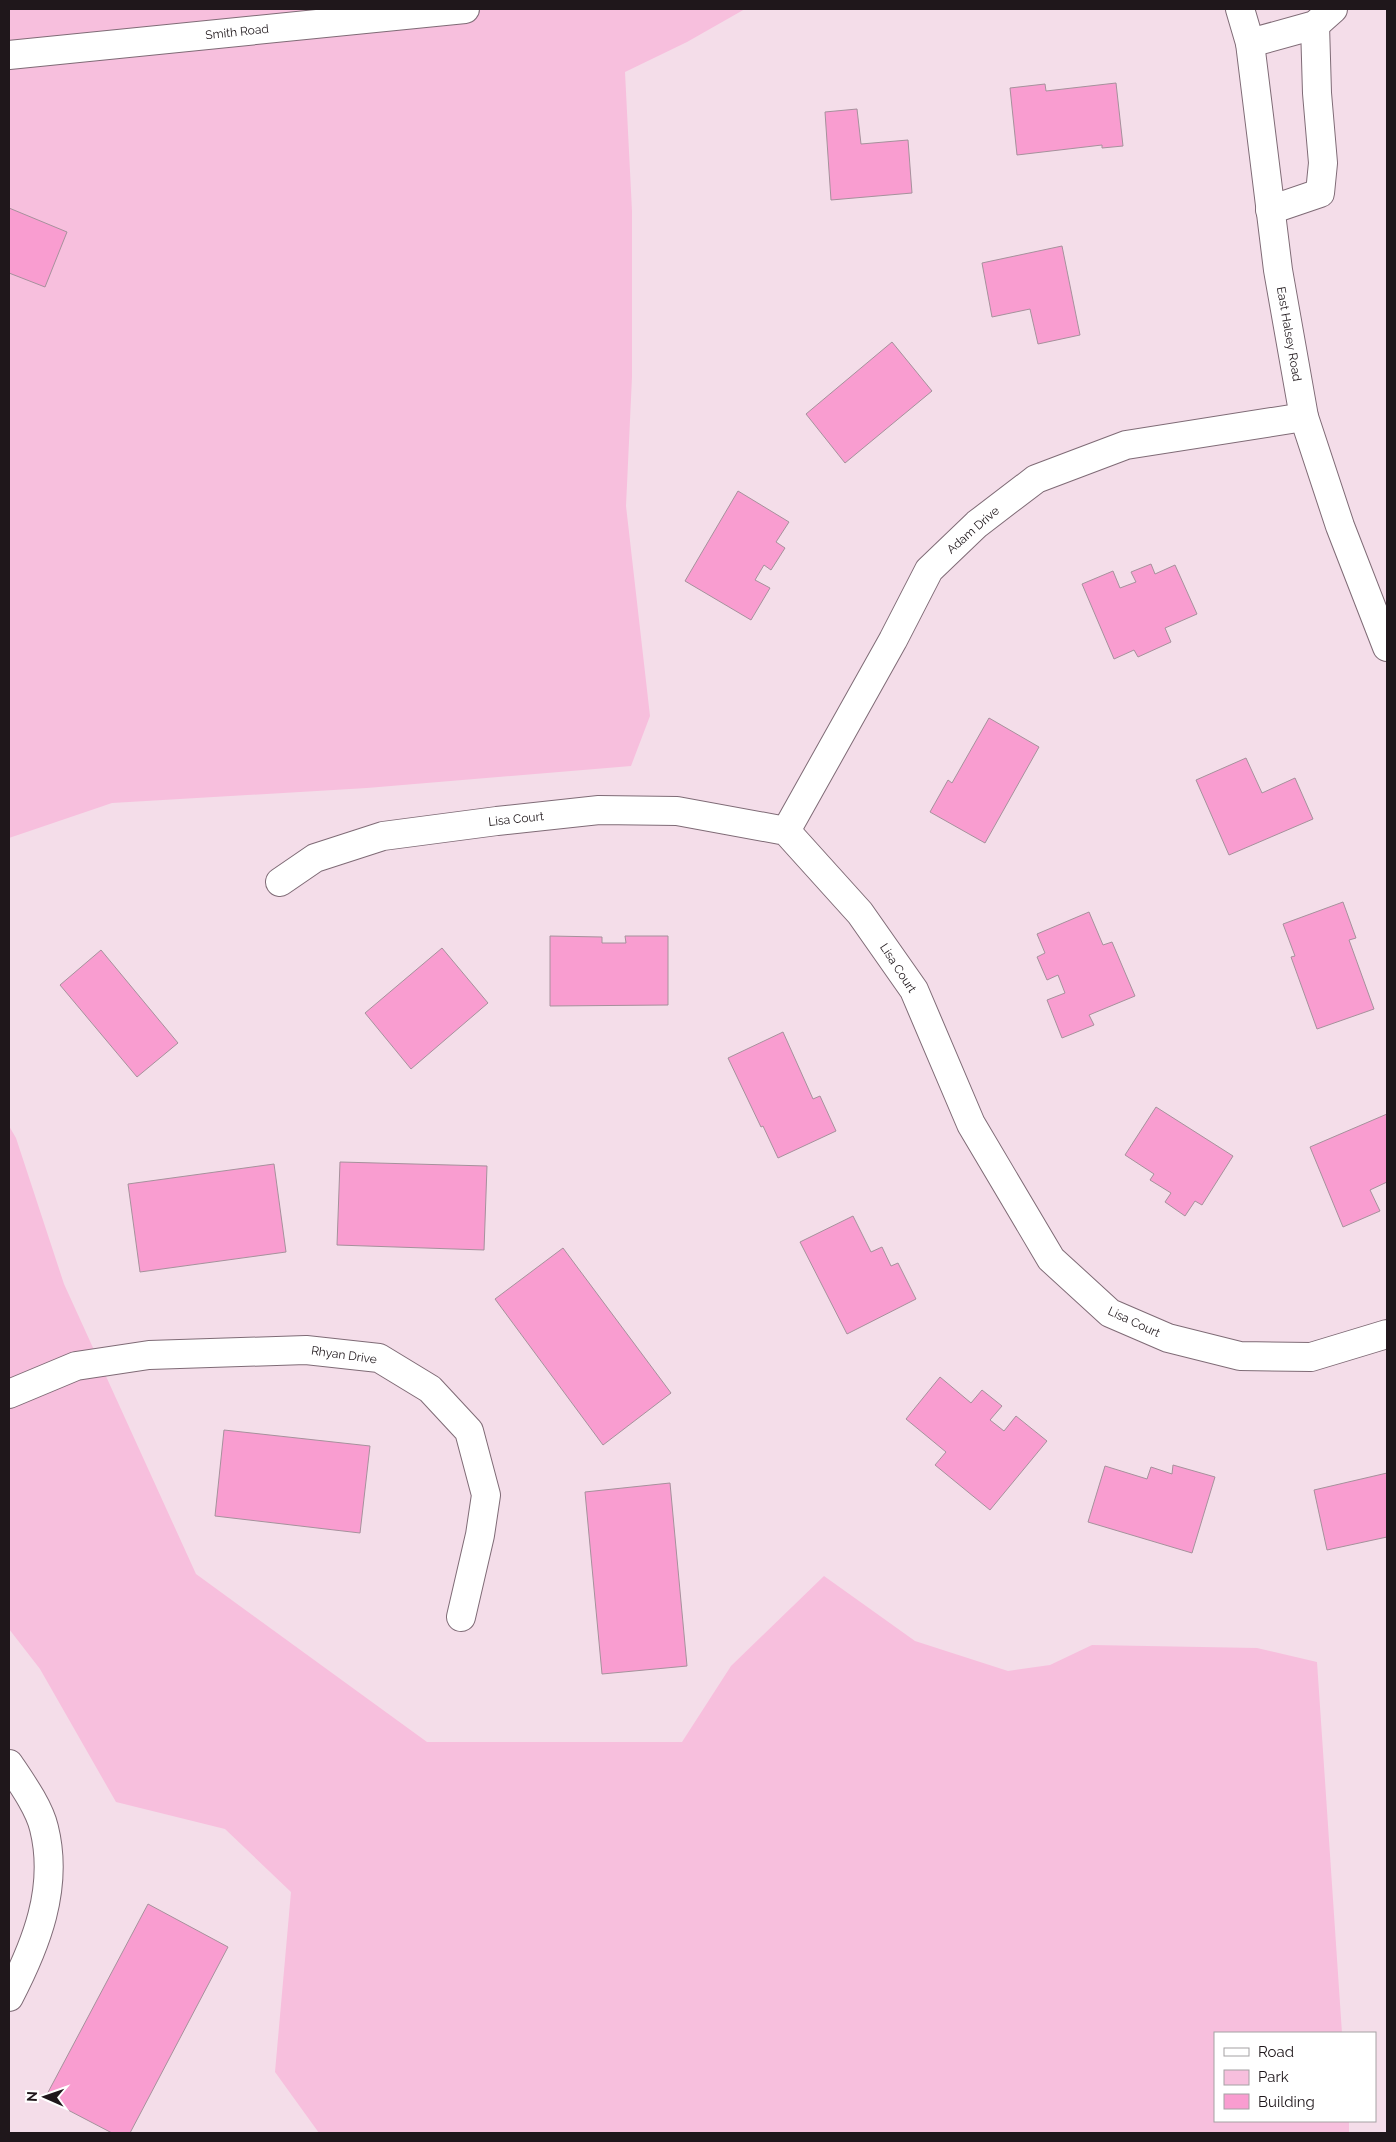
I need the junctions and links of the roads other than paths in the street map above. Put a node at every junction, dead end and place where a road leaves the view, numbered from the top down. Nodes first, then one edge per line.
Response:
1 (465, 9) edge
2 (1240, 9) edge
3 (1324, 17) edge
4 (1250, 43) junction
5 (9, 55) edge
6 (1270, 210) junction
7 (1304, 417) junction
8 (1387, 644) edge
9 (786, 831) junction
10 (280, 882) dead end
11 (1387, 1334) edge
12 (9, 1394) edge
13 (461, 1617) dead end
14 (9, 1764) edge
15 (9, 1998) edge

1 - 5 street, Smith Road
2 - 4 street, East Halsey Road
3 - 4 street
3 - 6 street
4 - 6 street, East Halsey Road
6 - 7 street, East Halsey Road
7 - 8 street, East Halsey Road
7 - 9 street, Adam Drive
9 - 10 street, Lisa Court
9 - 11 street, Lisa Court
12 - 13 street, Rhyan Drive
14 - 15 street

